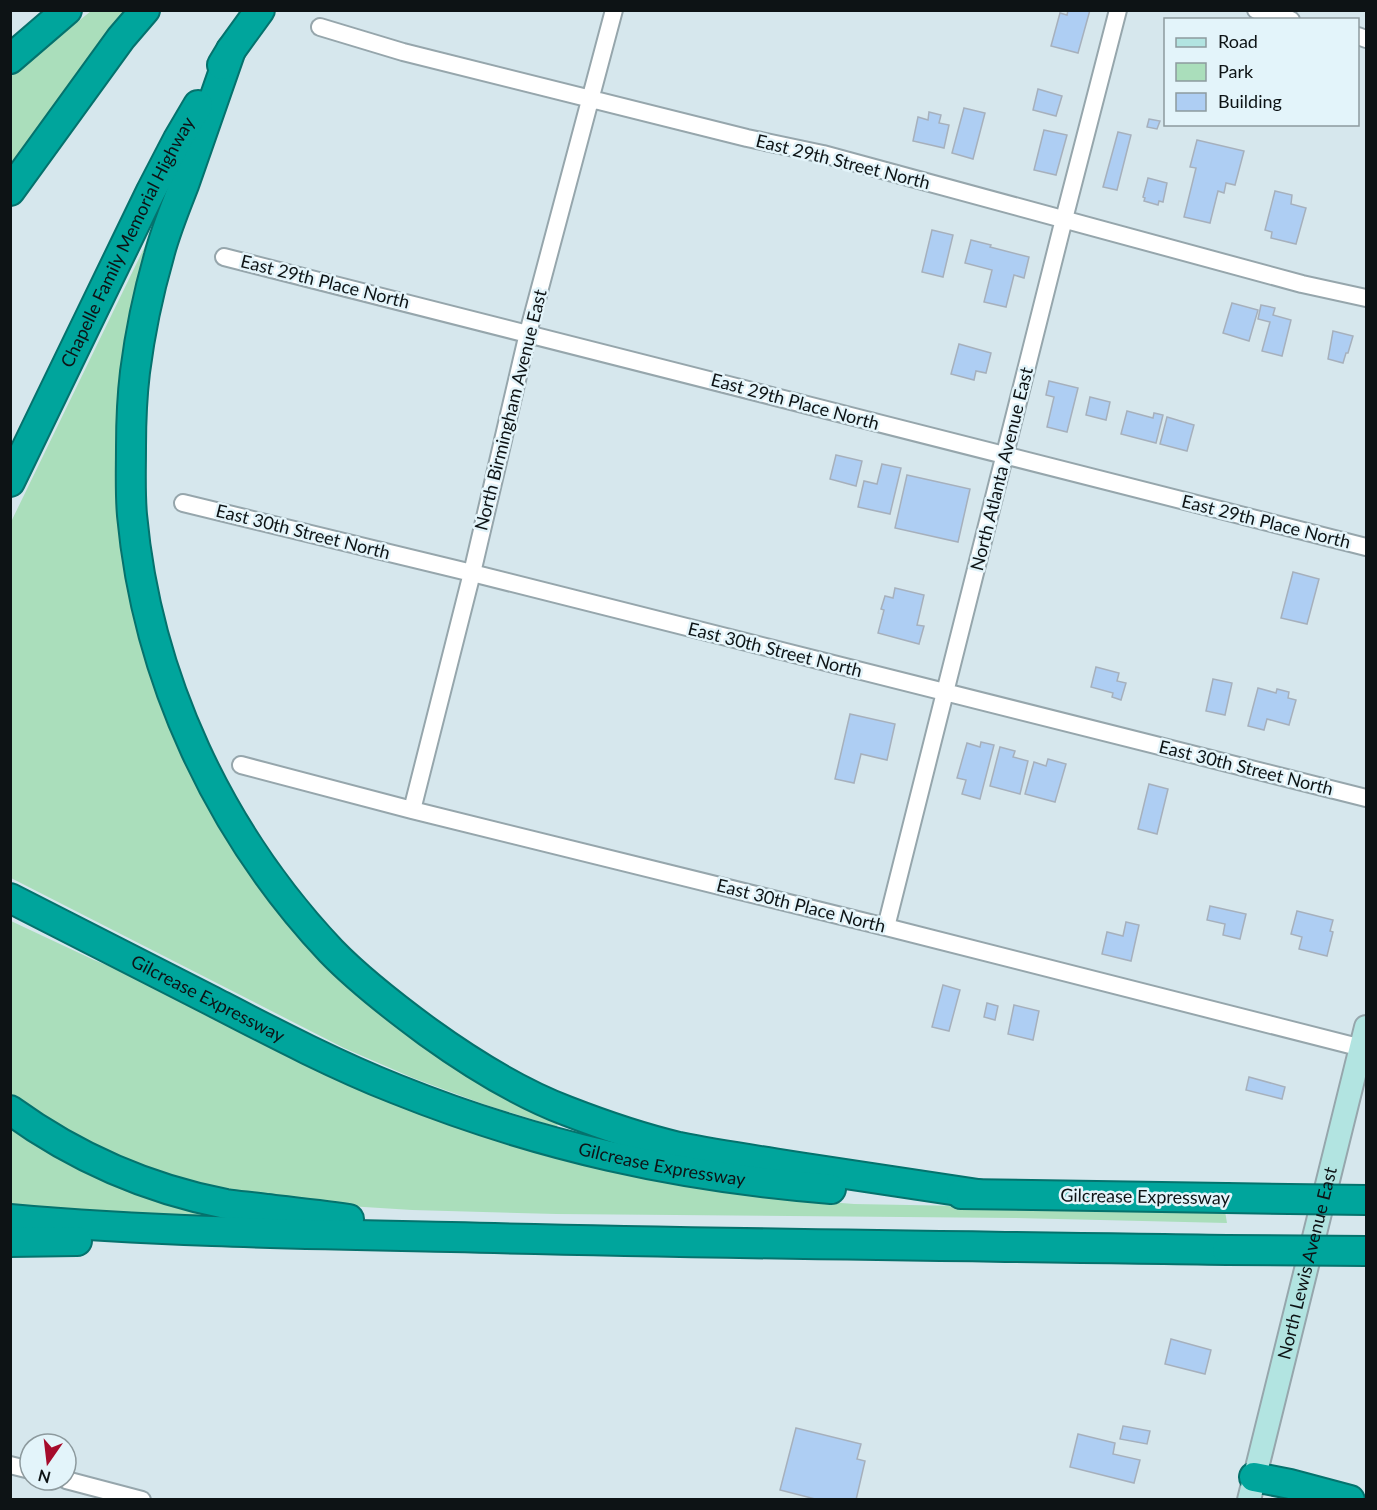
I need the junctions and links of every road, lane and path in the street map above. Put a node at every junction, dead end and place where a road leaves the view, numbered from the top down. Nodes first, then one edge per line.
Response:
1 (68, 10) edge
2 (145, 10) edge
3 (260, 10) edge
4 (614, 10) edge
5 (1118, 10) edge
6 (1256, 10) edge
7 (1285, 18) edge
8 (320, 27) dead end
9 (231, 50) junction
10 (10, 59) edge
11 (591, 98) junction
12 (10, 191) edge
13 (1064, 219) junction
14 (224, 257) dead end
15 (1366, 298) edge
16 (528, 333) junction
17 (1005, 456) junction
18 (12, 479) edge
19 (183, 502) dead end
20 (1366, 547) edge
21 (472, 573) junction
22 (945, 693) junction
23 (241, 765) dead end
24 (1366, 798) edge
25 (412, 810) junction
26 (10, 898) edge
27 (886, 927) junction
28 (1364, 1038) edge
29 (10, 1110) edge
30 (978, 1194) junction
31 (1366, 1200) edge
32 (10, 1219) edge
33 (415, 1236) junction
34 (517, 1239) junction
35 (10, 1242) edge
36 (1366, 1251) edge
37 (78, 1483) edge
38 (1251, 1489) edge
39 (142, 1500) edge
40 (1304, 1500) edge
41 (1350, 1500) edge

1 - 10 highway
2 - 12 highway
3 - 9 highway, Chapelle Family Memorial Highway
4 - 11 street, North Birmingham Avenue East
5 - 13 street, North Atlanta Avenue East
6 - 7 street
8 - 11 street, East 29th Street North
9 - 18 highway, Chapelle Family Memorial Highway
9 - 30 highway
11 - 13 street, East 29th Street North
11 - 16 street, North Birmingham Avenue East
13 - 15 street, East 29th Street North
13 - 17 street, North Atlanta Avenue East
14 - 16 street, East 29th Place North
16 - 17 street, East 29th Place North
16 - 21 street, North Birmingham Avenue East
17 - 20 street, East 29th Place North
17 - 22 street, North Atlanta Avenue East
19 - 21 street, East 30th Street North
21 - 22 street, East 30th Street North
21 - 25 street, North Birmingham Avenue East
22 - 24 street, East 30th Street North
22 - 27 street, North Atlanta Avenue East
23 - 25 street, East 30th Place North
25 - 27 street, East 30th Place North
26 - 30 highway, Gilcrease Expressway
27 - 28 street, East 30th Place North
28 - 38 main road, North Lewis Avenue East
29 - 34 highway
30 - 31 highway, Gilcrease Expressway, bridge
32 - 33 highway
33 - 34 highway
33 - 35 highway
34 - 36 highway, bridge
37 - 39 street
38 - 40 highway
38 - 41 highway

